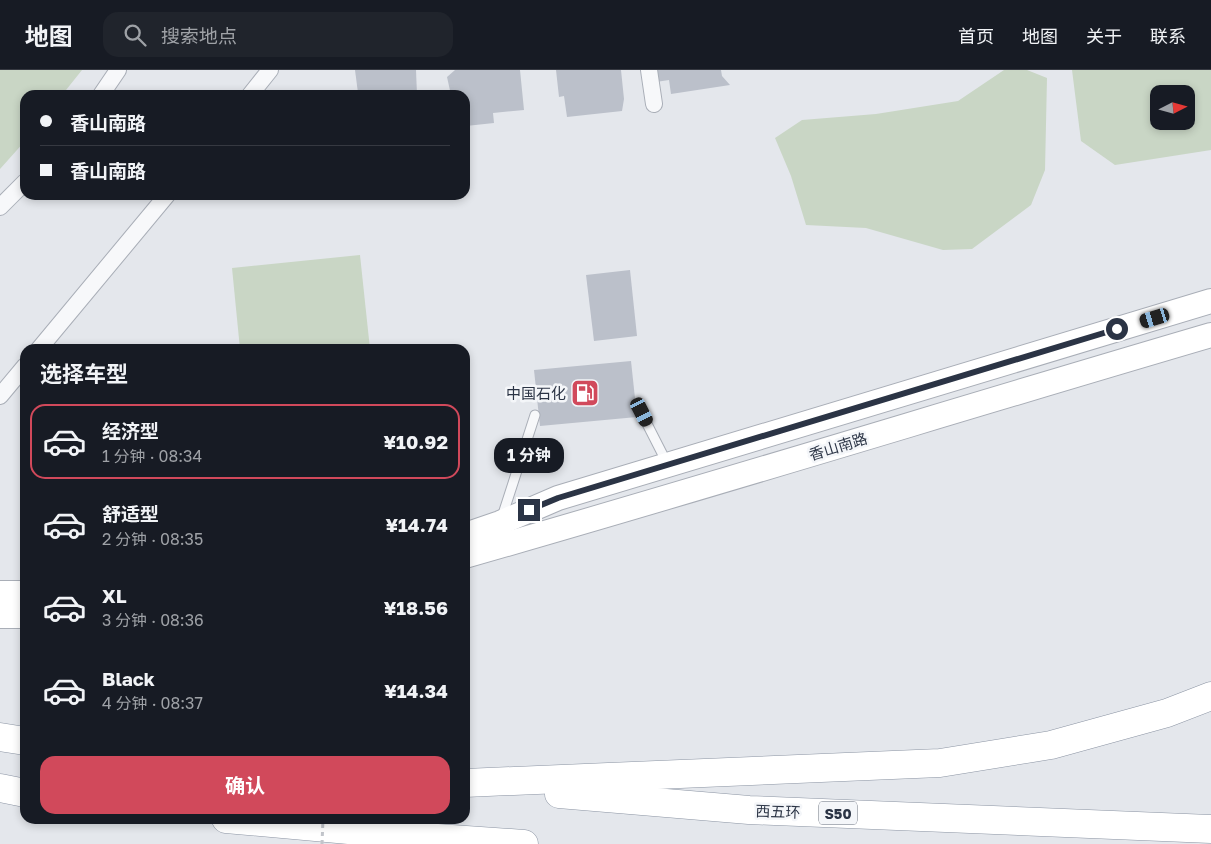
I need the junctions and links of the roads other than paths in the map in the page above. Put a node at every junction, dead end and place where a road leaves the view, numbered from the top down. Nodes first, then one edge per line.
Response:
1 (118, 70) edge
2 (270, 70) edge
3 (649, 70) edge
4 (105, 90) edge
5 (254, 90) edge
6 (654, 104) dead end
7 (20, 187) edge
8 (163, 200) edge
9 (0, 207) edge
10 (1211, 301) edge
11 (1211, 335) edge
12 (43, 344) edge
13 (20, 372) edge
14 (0, 396) edge
15 (642, 412) dead end
16 (535, 415) dead end
17 (668, 465) junction
18 (500, 523) junction
19 (470, 533) edge
20 (470, 555) edge
21 (0, 593) edge
22 (20, 593) edge
23 (0, 616) edge
24 (20, 616) edge
25 (1211, 687) edge
26 (1211, 696) edge
27 (1167, 713) junction
28 (0, 737) edge
29 (20, 740) edge
30 (470, 785) edge
31 (470, 785) edge
32 (0, 788) edge
33 (20, 792) edge
34 (282, 824) edge
35 (1211, 829) edge
36 (524, 844) edge

1 - 4 street
2 - 5 street
3 - 6 street
7 - 9 street
8 - 12 street
10 - 17 main road, 香山南路
11 - 20 main road, 香山南路
13 - 14 street
15 - 17 lane
16 - 18 lane
17 - 18 main road, 香山南路
18 - 19 main road, 香山南路
21 - 22 main road
23 - 24 main road
25 - 27 highway
26 - 27 highway
27 - 30 highway
28 - 29 highway
31 - 35 highway, 西五环 / S50
32 - 33 highway
34 - 36 highway

